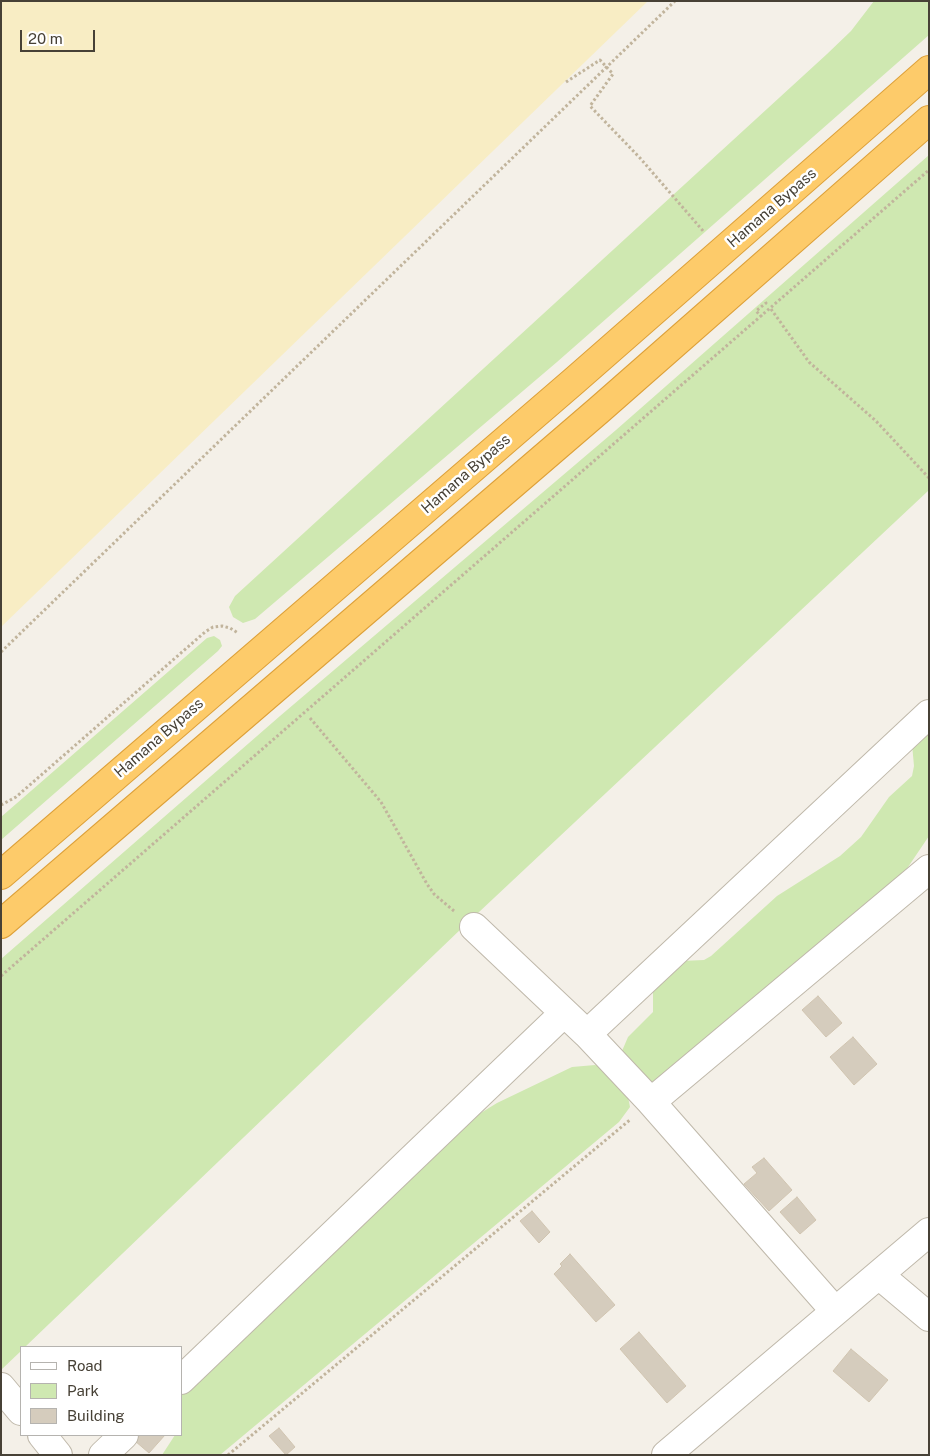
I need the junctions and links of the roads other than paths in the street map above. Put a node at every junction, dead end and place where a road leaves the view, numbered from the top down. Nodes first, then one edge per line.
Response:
1 (929, 70) edge
2 (929, 120) edge
3 (929, 714) edge
4 (929, 869) edge
5 (1, 875) edge
6 (1, 924) edge
7 (474, 927) road end
8 (564, 1013) junction
9 (588, 1034) junction
10 (651, 1102) junction
11 (929, 1232) edge
12 (879, 1274) junction
13 (836, 1311) junction
14 (929, 1317) edge
15 (182, 1379) edge
16 (1, 1387) edge
17 (20, 1409) edge
18 (43, 1436) edge
19 (123, 1436) edge
20 (58, 1455) edge
21 (103, 1455) edge
22 (666, 1455) edge

1 - 5 highway, Hamana Bypass
2 - 6 highway
3 - 9 street
4 - 10 street
7 - 8 street
8 - 9 street
8 - 15 street
9 - 10 street
10 - 13 street
11 - 12 street
12 - 13 street
12 - 14 street
13 - 22 street
16 - 17 street
18 - 20 street
19 - 21 street

